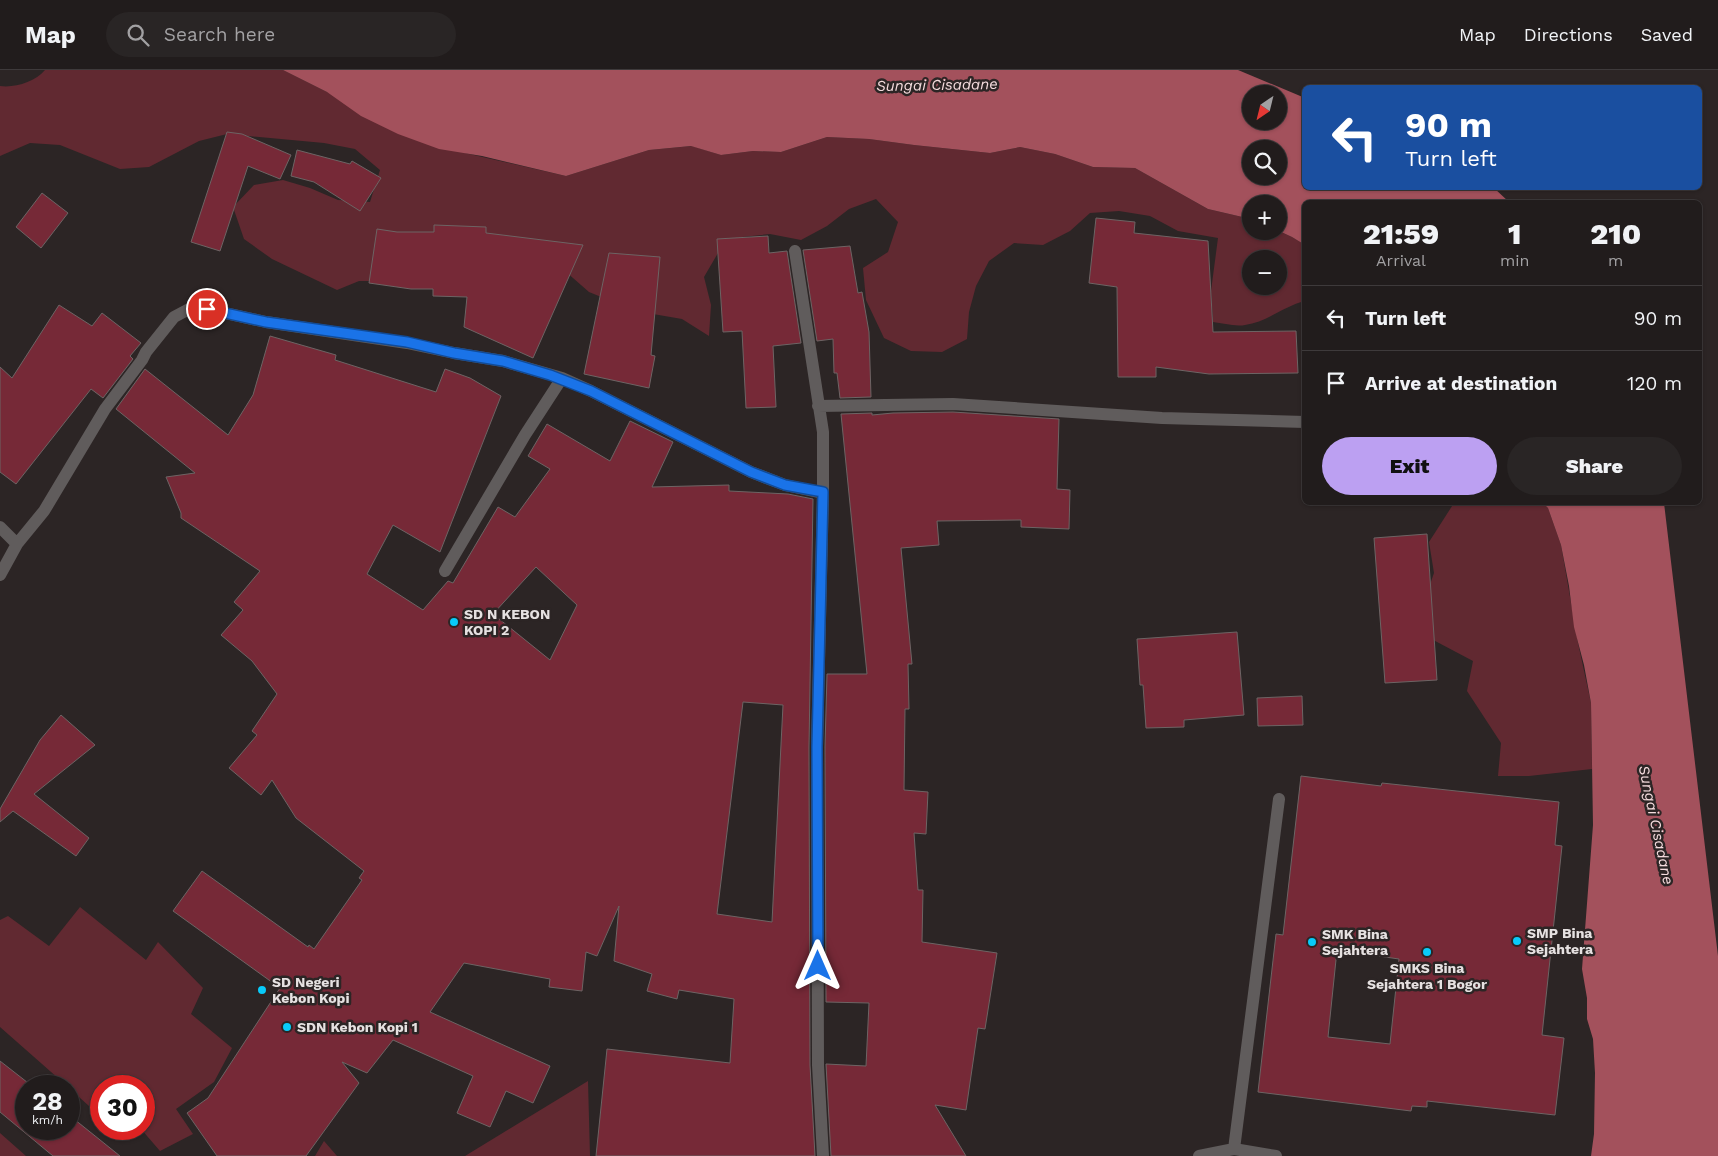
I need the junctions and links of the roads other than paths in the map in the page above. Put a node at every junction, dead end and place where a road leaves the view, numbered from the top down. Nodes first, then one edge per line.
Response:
1 (795, 250) dead end
2 (562, 378) junction
3 (818, 406) junction
4 (1302, 422) edge
5 (823, 492) junction
6 (0, 527) edge
7 (17, 544) junction
8 (445, 571) dead end
9 (0, 575) edge
10 (1278, 799) dead end
11 (1234, 1149) junction
12 (823, 1156) edge
13 (1199, 1156) edge
14 (1276, 1156) edge

1 - 3 street
2 - 5 street
2 - 7 street
2 - 8 street
3 - 4 street
3 - 5 street
5 - 12 street
6 - 7 street
7 - 9 street
10 - 11 street
11 - 13 street
11 - 14 street

